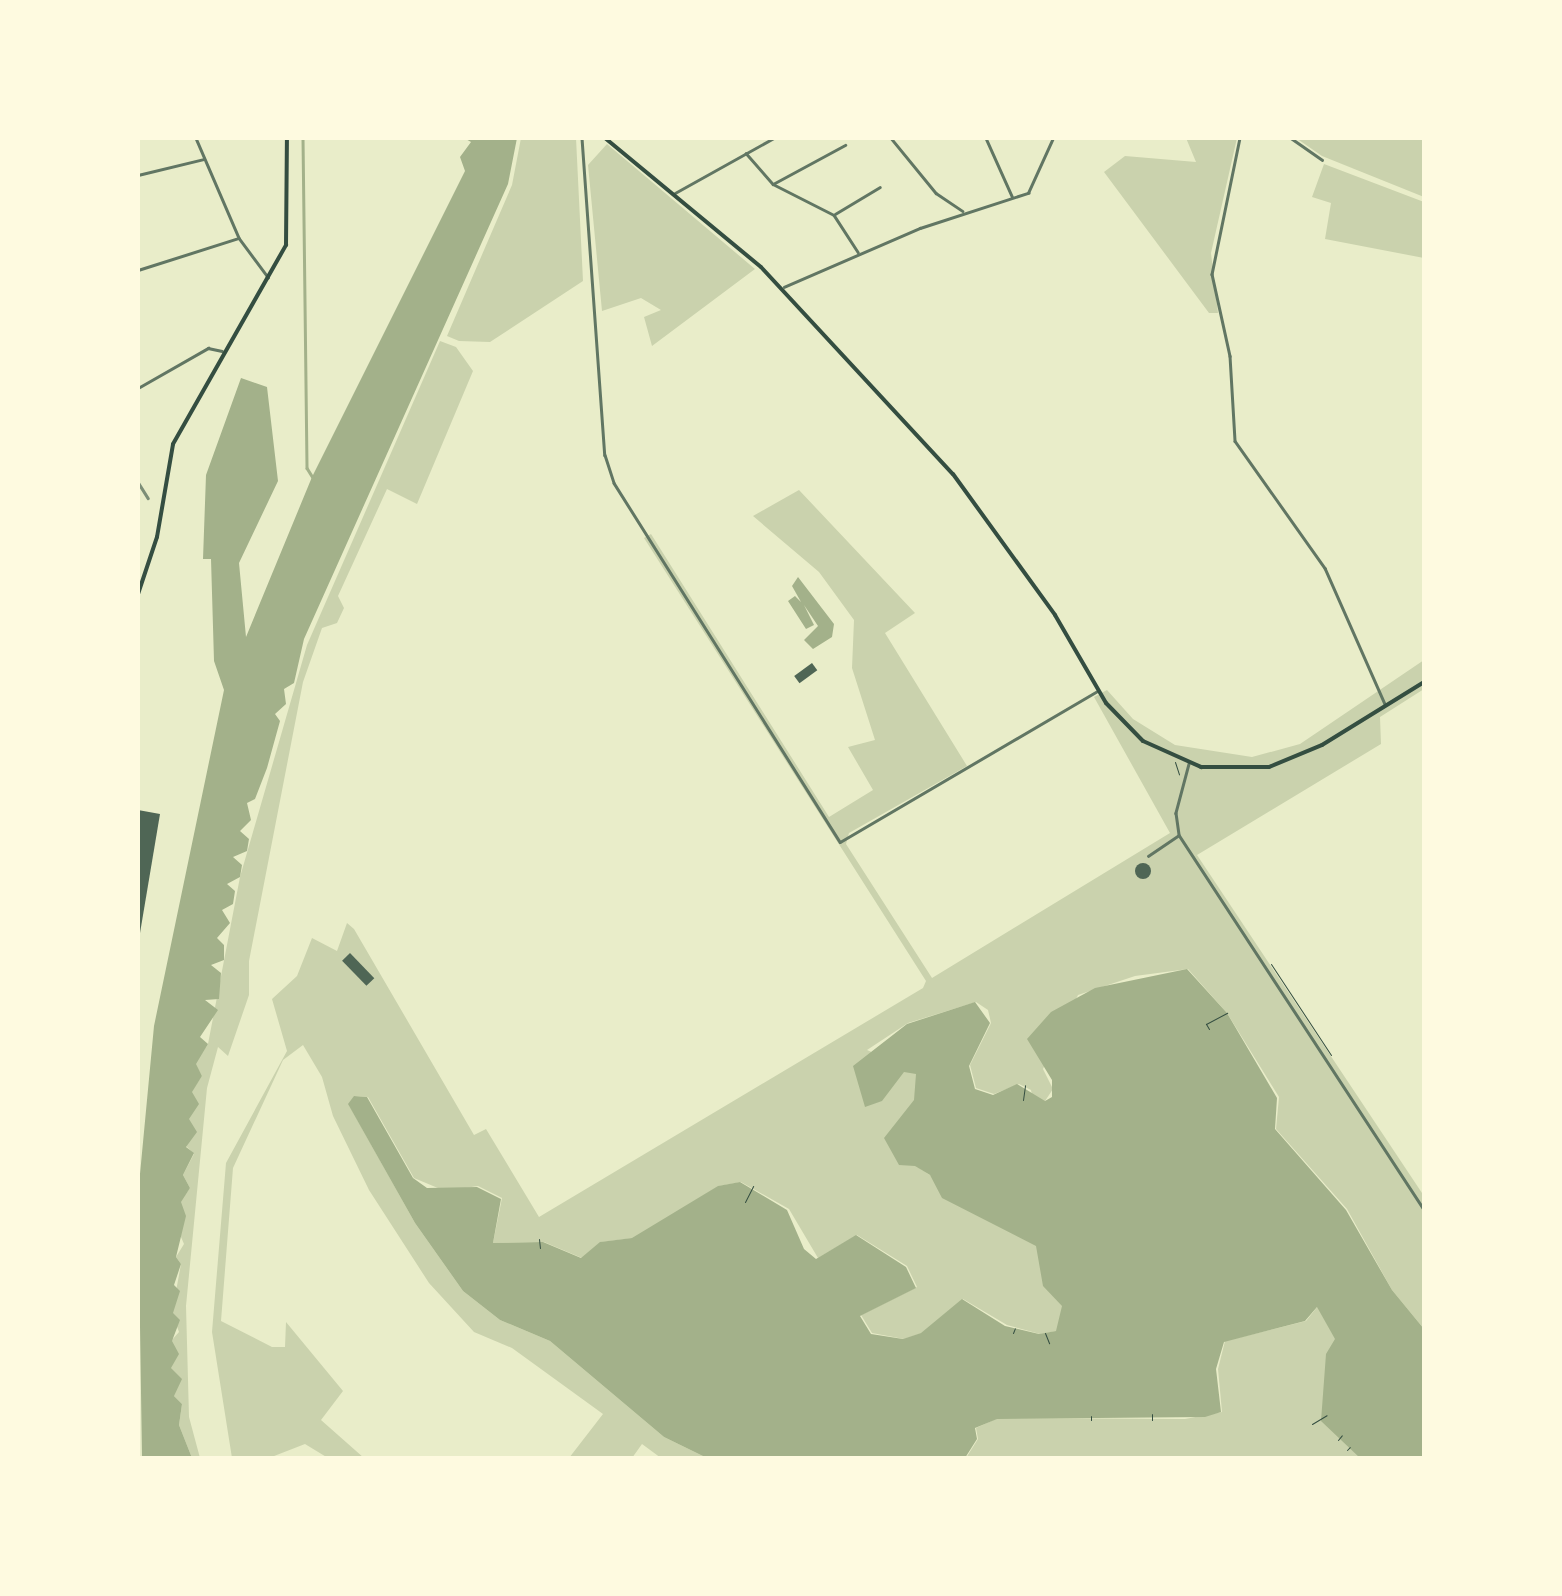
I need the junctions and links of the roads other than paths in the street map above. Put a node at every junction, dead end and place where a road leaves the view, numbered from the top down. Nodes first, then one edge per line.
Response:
1 (196, 138) edge
2 (286, 138) edge
3 (582, 138) edge
4 (605, 138) edge
5 (774, 138) edge
6 (891, 138) edge
7 (986, 138) edge
8 (1053, 138) edge
9 (1240, 138) edge
10 (1291, 138) edge
11 (845, 145) dead end
12 (746, 154) junction
13 (205, 159) junction
14 (1322, 160) dead end
15 (138, 175) edge
16 (772, 184) junction
17 (880, 187) dead end
18 (674, 194) junction
19 (1013, 198) junction
20 (964, 212) junction
21 (834, 215) junction
22 (239, 238) junction
23 (859, 253) junction
24 (138, 270) edge
25 (269, 278) junction
26 (782, 288) junction
27 (224, 352) junction
28 (138, 388) edge
29 (138, 594) edge
30 (1424, 682) edge
31 (1099, 690) junction
32 (1386, 706) junction
33 (1190, 764) junction
34 (1179, 835) junction
35 (1148, 856) dead end
36 (1424, 1209) edge

1 - 13 street
2 - 25 main road
3 - 31 street
4 - 18 main road
5 - 12 street
6 - 20 street
7 - 19 street
8 - 19 street
9 - 32 street
10 - 14 street
11 - 16 street
12 - 16 street
12 - 18 street
13 - 15 street
13 - 22 street
16 - 21 street
17 - 21 street
18 - 26 main road
19 - 20 street
20 - 23 street
21 - 23 street
22 - 24 street
22 - 25 street
23 - 26 street
25 - 27 main road
26 - 31 main road
27 - 28 street
27 - 29 main road
30 - 32 main road
31 - 33 main road
32 - 33 main road
33 - 34 street
34 - 35 street
34 - 36 street

